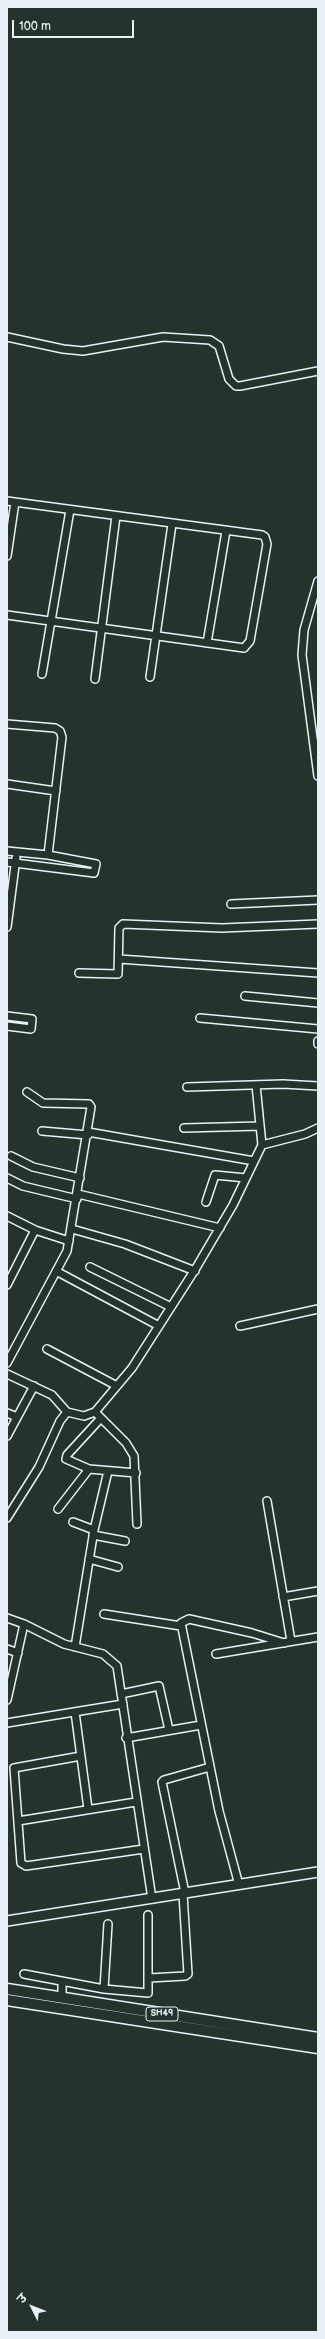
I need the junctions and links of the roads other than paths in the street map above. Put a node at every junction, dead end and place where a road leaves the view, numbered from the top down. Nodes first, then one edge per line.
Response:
1 (7, 337) edge
2 (318, 371) edge
3 (11, 502) edge
4 (70, 510) junction
5 (116, 516) junction
6 (172, 524) junction
7 (226, 531) junction
8 (8, 543) edge
9 (7, 556) edge
10 (318, 581) edge
11 (7, 616) edge
12 (52, 622) junction
13 (101, 629) junction
14 (156, 637) junction
15 (207, 643) junction
16 (42, 674) dead end
17 (150, 677) dead end
18 (95, 679) dead end
19 (7, 724) edge
20 (315, 727) edge
21 (318, 776) edge
22 (7, 784) edge
23 (56, 791) junction
24 (7, 851) edge
25 (17, 852) junction
26 (48, 855) junction
27 (7, 862) edge
28 (15, 863) junction
29 (318, 900) edge
30 (231, 904) dead end
31 (318, 924) edge
32 (7, 928) edge
33 (120, 959) junction
34 (318, 973) edge
35 (79, 974) dead end
36 (245, 996) dead end
37 (318, 1003) edge
38 (7, 1016) edge
39 (200, 1018) dead end
40 (7, 1026) edge
41 (318, 1029) edge
42 (256, 1085) junction
43 (318, 1086) edge
44 (188, 1087) dead end
45 (27, 1092) dead end
46 (260, 1126) junction
47 (184, 1128) dead end
48 (318, 1128) edge
49 (42, 1131) dead end
50 (88, 1133) junction
51 (262, 1145) junction
52 (11, 1156) dead end
53 (254, 1161) junction
54 (7, 1178) edge
55 (80, 1178) junction
56 (246, 1178) junction
57 (77, 1197) junction
58 (206, 1202) dead end
59 (7, 1216) edge
60 (220, 1228) junction
61 (72, 1229) junction
62 (35, 1230) junction
63 (69, 1242) junction
64 (90, 1267) dead end
65 (195, 1271) junction
66 (56, 1272) junction
67 (7, 1285) edge
68 (171, 1307) junction
69 (318, 1309) edge
70 (159, 1326) junction
71 (240, 1326) dead end
72 (47, 1349) dead end
73 (10, 1350) edge
74 (7, 1363) edge
75 (7, 1374) edge
76 (34, 1386) junction
77 (117, 1386) junction
78 (67, 1412) junction
79 (95, 1412) junction
80 (7, 1413) edge
81 (17, 1418) junction
82 (101, 1418) junction
83 (7, 1436) edge
84 (90, 1469) junction
85 (108, 1471) junction
86 (136, 1473) junction
87 (267, 1501) dead end
88 (58, 1509) dead end
89 (7, 1518) edge
90 (73, 1522) dead end
91 (137, 1524) dead end
92 (93, 1532) junction
93 (125, 1541) dead end
94 (89, 1559) junction
95 (118, 1566) dead end
96 (318, 1591) edge
97 (283, 1597) junction
98 (104, 1614) dead end
99 (7, 1618) edge
100 (24, 1624) junction
101 (181, 1626) junction
102 (318, 1637) edge
103 (288, 1642) junction
104 (75, 1647) junction
105 (7, 1649) edge
106 (18, 1653) junction
107 (216, 1654) dead end
108 (121, 1694) junction
109 (7, 1700) edge
110 (122, 1704) junction
111 (75, 1712) junction
112 (7, 1723) edge
113 (201, 1725) junction
114 (169, 1730) junction
115 (126, 1738) junction
116 (81, 1756) junction
117 (210, 1767) junction
118 (136, 1802) junction
119 (88, 1809) junction
120 (18, 1821) junction
121 (144, 1849) junction
122 (318, 1872) edge
123 (239, 1885) junction
124 (184, 1894) junction
125 (152, 1899) junction
126 (148, 1915) dead end
127 (7, 1921) edge
128 (108, 1924) dead end
129 (24, 1974) dead end
130 (149, 1978) junction
131 (62, 1982) junction
132 (7, 1988) edge
133 (104, 1989) junction
134 (62, 1998) junction
135 (7, 2000) edge
136 (318, 2038) edge
137 (318, 2048) edge

1 - 2 street
3 - 4 street
3 - 8 street
4 - 5 street
4 - 12 street
5 - 6 street
5 - 13 street
6 - 7 street
6 - 14 street
7 - 15 street
7 - 15 street
8 - 9 street
10 - 20 street
11 - 12 street
12 - 13 street
12 - 16 street
13 - 14 street
13 - 18 street
14 - 15 street
14 - 17 street
19 - 23 street
20 - 21 street
22 - 23 street
23 - 26 street
24 - 25 street
25 - 26 street
25 - 28 street
26 - 28 street
27 - 28 street
28 - 32 street
29 - 30 street
31 - 33 street
33 - 34 street
33 - 35 street
36 - 37 street
38 - 40 street
39 - 41 street
42 - 43 street
42 - 44 street
42 - 46 street
45 - 50 street
46 - 47 street
46 - 51 street
48 - 51 street
49 - 50 street
50 - 53 street
50 - 55 street
51 - 53 street
52 - 55 street
53 - 56 street
54 - 57 street
55 - 57 street
56 - 58 street
56 - 60 street
57 - 60 street
57 - 61 street
59 - 62 street
60 - 65 street
61 - 63 street
61 - 65 street
62 - 63 street
62 - 67 street
63 - 66 street
64 - 68 street
65 - 68 street
66 - 70 street
66 - 73 street
68 - 70 street
69 - 71 street
70 - 77 street
72 - 77 street
73 - 74 street
75 - 76 street
76 - 78 street
76 - 81 street
77 - 79 street
78 - 79 street
78 - 89 street
79 - 82 street
80 - 81 street
81 - 83 street
82 - 84 street
82 - 86 street
84 - 85 street
84 - 88 street
85 - 86 street
85 - 92 street
86 - 91 street
87 - 97 street
90 - 92 street
92 - 93 street
92 - 94 street
94 - 95 street
94 - 104 street
96 - 97 street
97 - 103 street
98 - 101 street
99 - 100 street
100 - 104 street
100 - 106 street
101 - 103 street
101 - 113 street
102 - 103 street
103 - 107 street
104 - 108 street
105 - 106 street
106 - 109 street
108 - 110 street
108 - 114 street
110 - 111 street
110 - 115 street
111 - 112 street
111 - 116 street
113 - 114 street
113 - 117 street
114 - 115 street
115 - 118 street
116 - 119 street
116 - 120 street
117 - 123 street
117 - 124 street
118 - 119 street
118 - 121 street
119 - 120 street
120 - 121 street
121 - 125 street
122 - 123 street
123 - 124 street
124 - 125 street
124 - 130 street
125 - 127 street
126 - 130 street
128 - 133 street
129 - 131 street
130 - 133 street
131 - 133 street
131 - 134 street
132 - 134 main road, SH49
134 - 136 main road, SH49
135 - 137 main road, SH49

